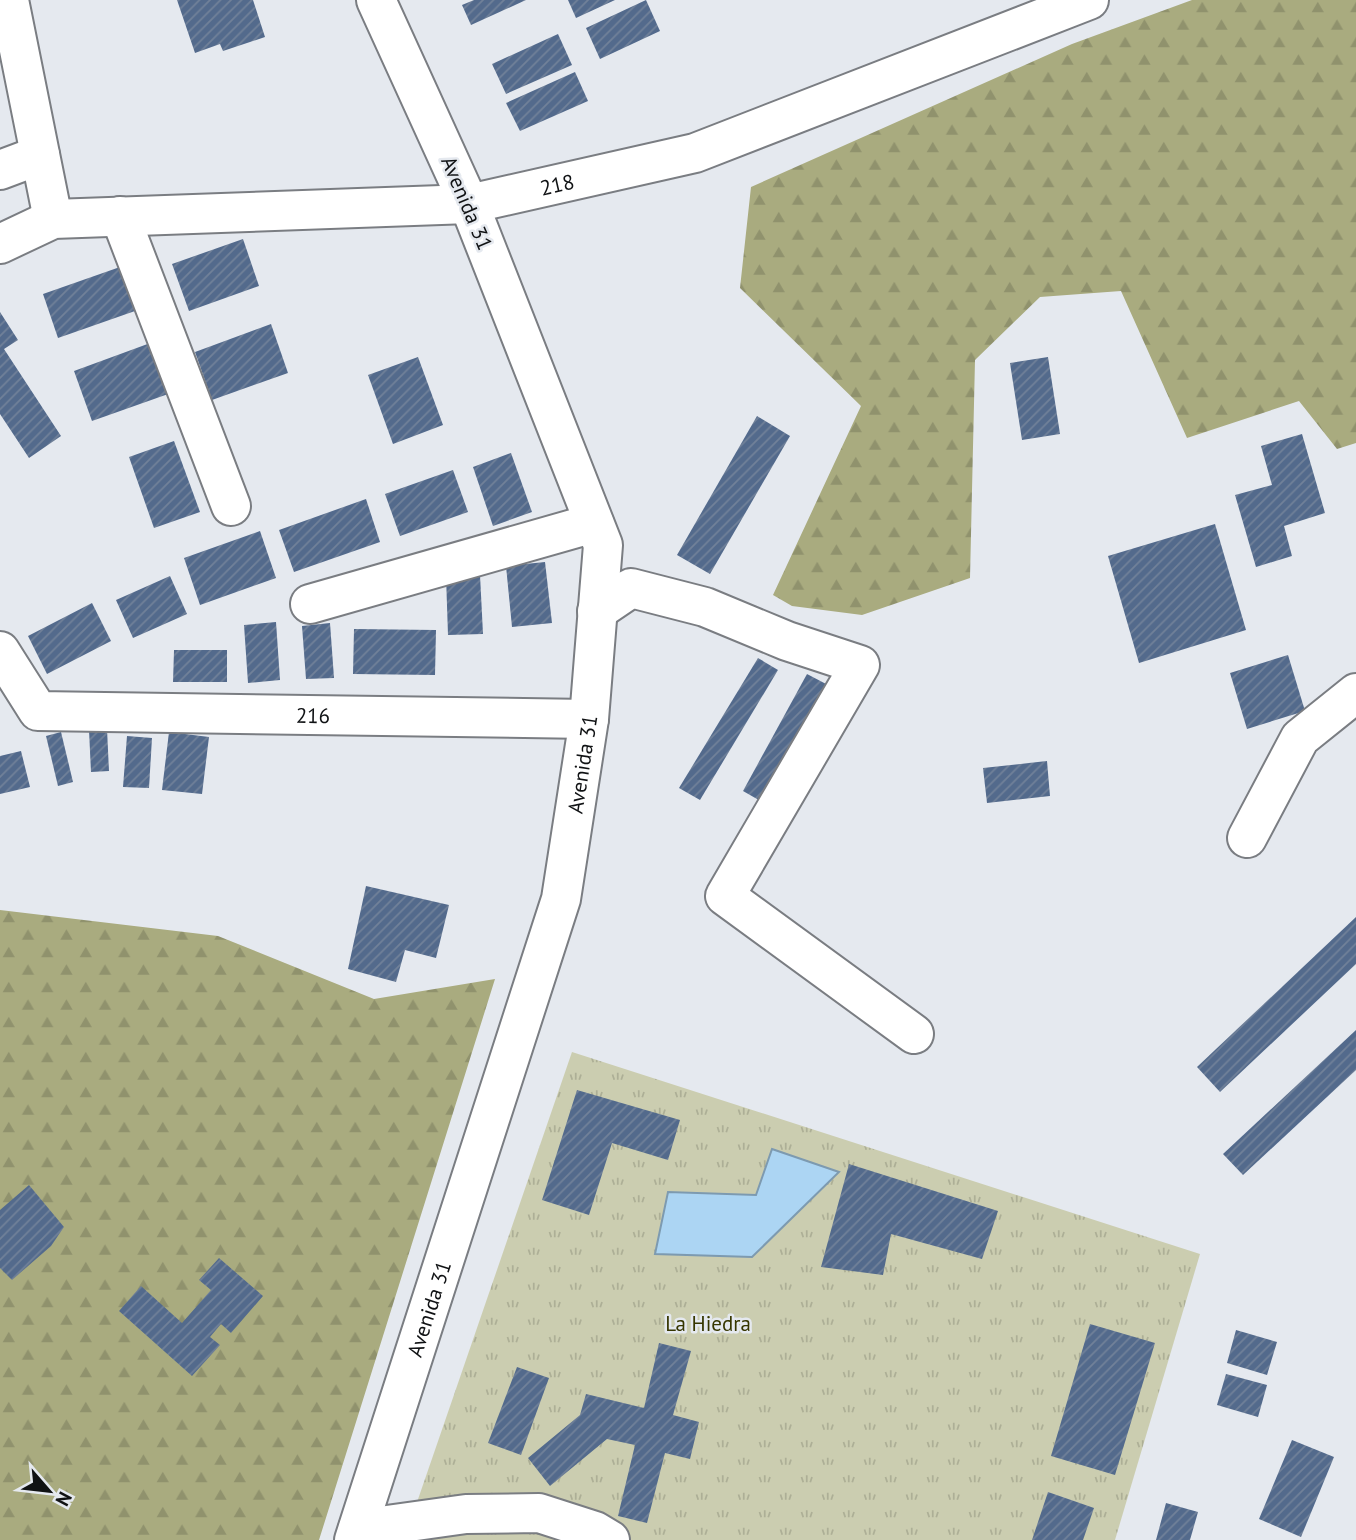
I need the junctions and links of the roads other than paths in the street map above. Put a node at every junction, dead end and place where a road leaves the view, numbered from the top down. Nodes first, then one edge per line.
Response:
1 (9, 0) edge
2 (376, 0) edge
3 (1089, 0) edge
4 (40, 155) junction
5 (0, 170) edge
6 (470, 204) junction
7 (120, 216) junction
8 (53, 219) junction
9 (0, 244) edge
10 (231, 506) dead end
11 (594, 523) junction
12 (310, 604) dead end
13 (597, 611) junction
14 (0, 650) edge
15 (1356, 692) edge
16 (589, 719) junction
17 (1247, 838) dead end
18 (914, 1034) dead end
19 (356, 1535) edge
20 (610, 1540) edge

1 - 4 street
2 - 6 street, Avenida 31
3 - 6 street, 218
4 - 5 street
4 - 8 street
6 - 7 street, 218
6 - 11 street, Avenida 31
7 - 8 street, 218
7 - 10 street
8 - 9 street, 218
11 - 12 street
11 - 13 street, Avenida 31
13 - 16 street, Avenida 31
13 - 18 street
14 - 16 street, 216
15 - 17 street
16 - 19 street, Avenida 31
19 - 20 street

